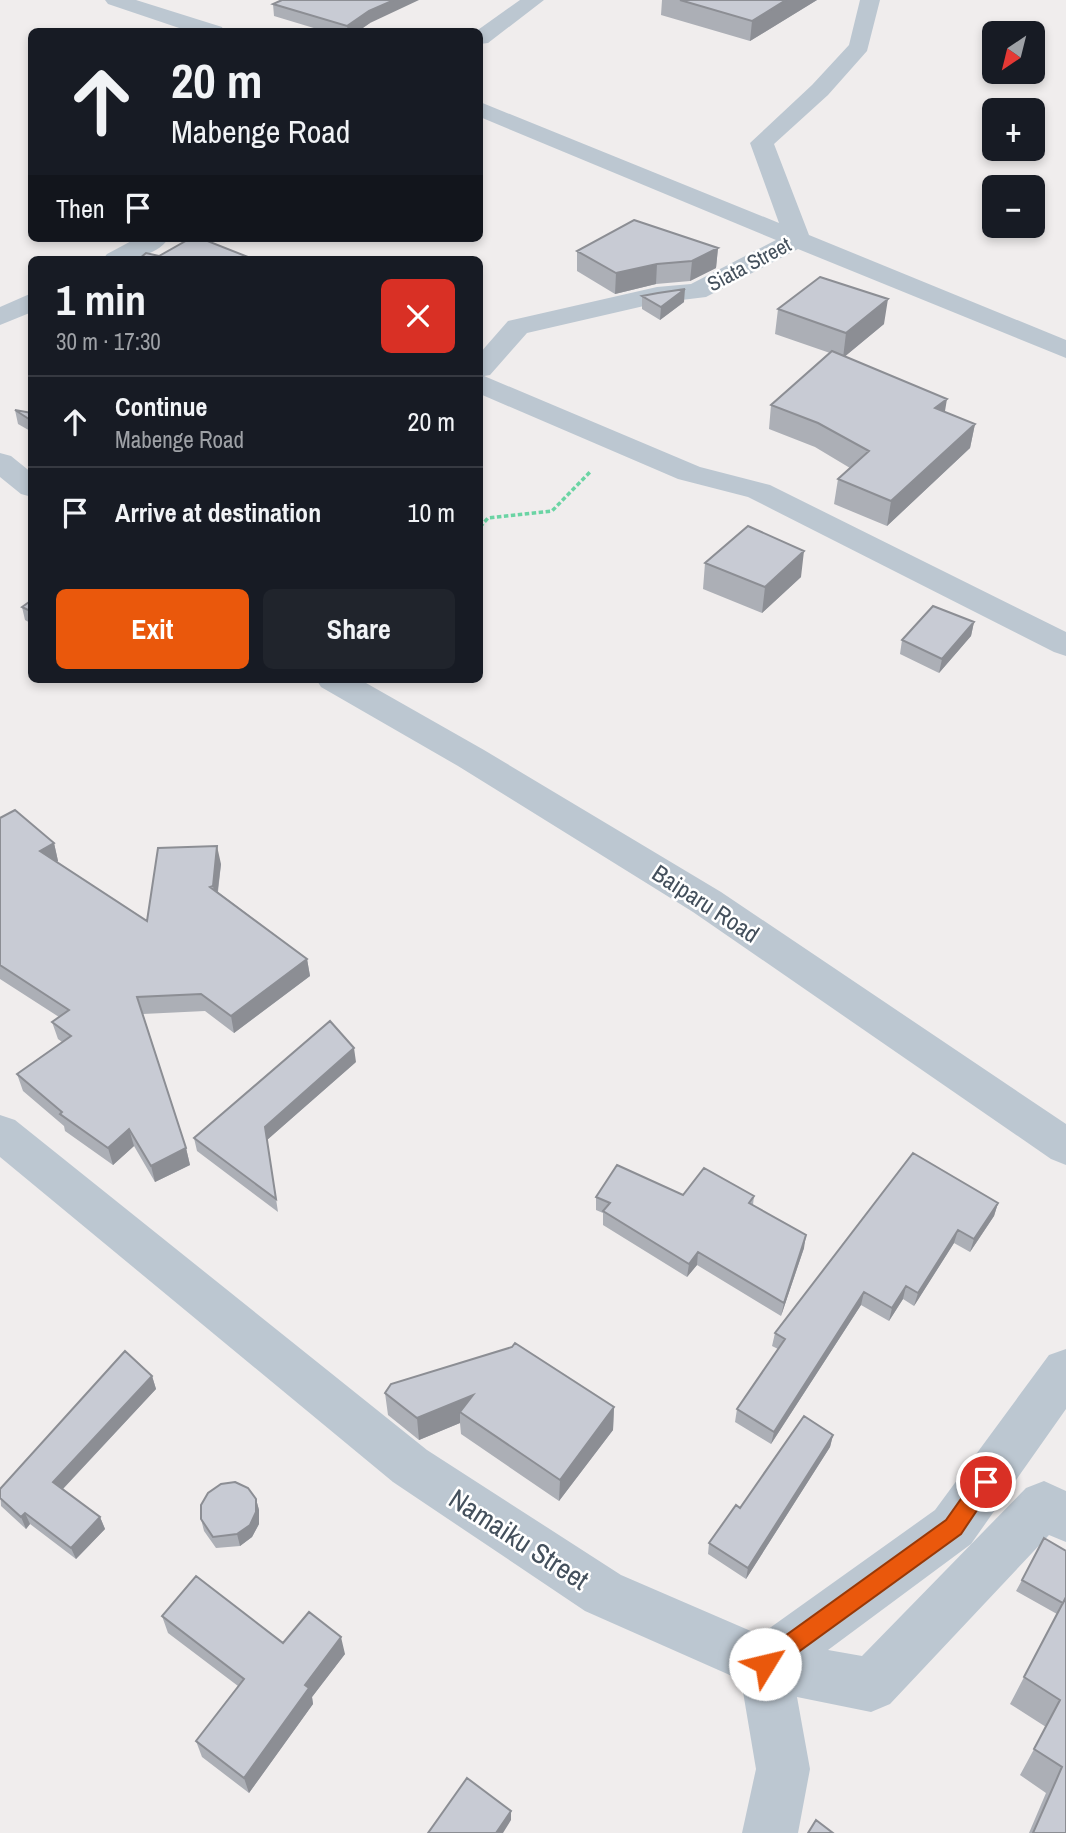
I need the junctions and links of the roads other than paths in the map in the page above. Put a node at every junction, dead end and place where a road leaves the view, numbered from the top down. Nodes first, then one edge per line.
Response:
1 (115, 0) edge
2 (534, 0) edge
3 (870, 0) edge
4 (202, 28) edge
5 (483, 36) edge
6 (483, 111) edge
7 (798, 240) junction
8 (148, 242) edge
9 (122, 256) edge
10 (28, 303) edge
11 (0, 317) edge
12 (1066, 350) edge
13 (483, 366) edge
14 (483, 385) edge
15 (0, 462) edge
16 (28, 485) edge
17 (1066, 645) edge
18 (340, 683) edge
19 (0, 1132) edge
20 (1066, 1147) edge
21 (1066, 1370) edge
22 (1066, 1518) edge
23 (765, 1664) junction
24 (770, 1833) edge

1 - 4 street
2 - 5 street
3 - 7 street, Siata Street
6 - 7 street
7 - 12 street
7 - 13 street, Siata Street
8 - 9 street
10 - 11 street
14 - 17 street
15 - 16 street
18 - 20 street, Baiparu Road
19 - 23 street, Namaiku Street
21 - 23 street
22 - 23 street, Namaiku Street
23 - 24 street

